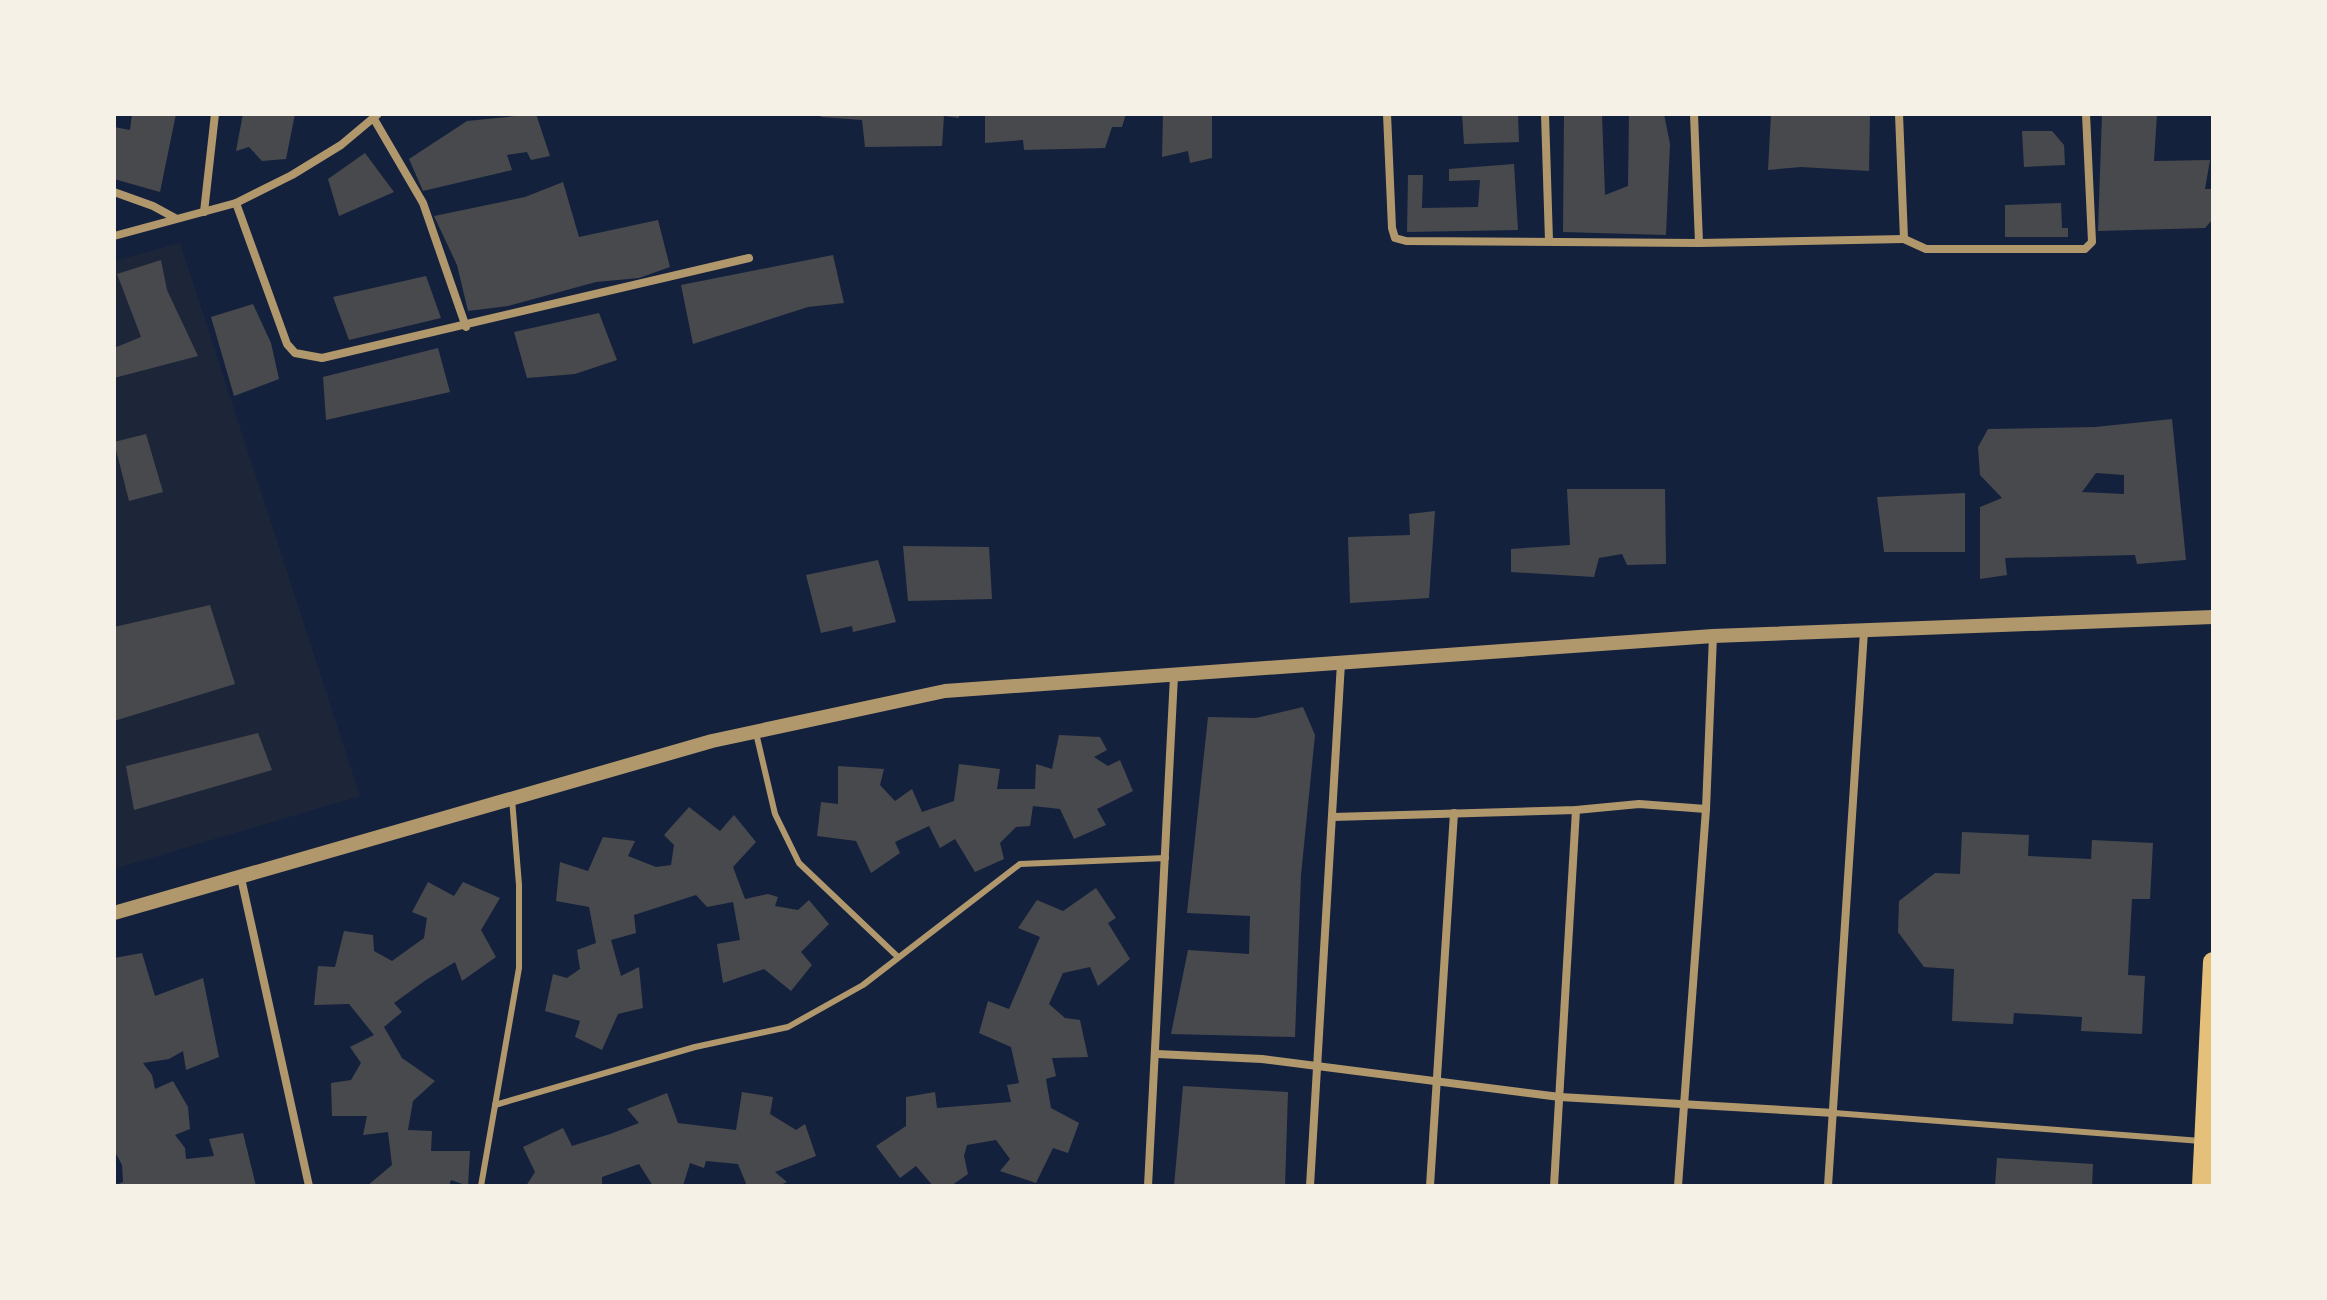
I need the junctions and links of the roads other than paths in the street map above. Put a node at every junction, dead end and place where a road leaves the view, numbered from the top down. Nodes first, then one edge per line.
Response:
1 (215, 114) edge
2 (1387, 114) edge
3 (1545, 114) edge
4 (1694, 114) edge
5 (1899, 114) edge
6 (2086, 114) edge
7 (376, 116) edge
8 (114, 192) edge
9 (236, 203) junction
10 (204, 212) junction
11 (175, 218) junction
12 (114, 236) edge
13 (1904, 239) junction
14 (1549, 241) junction
15 (1699, 243) junction
16 (749, 258) dead end
17 (466, 327) junction
18 (2213, 617) edge
19 (1864, 631) junction
20 (1713, 636) junction
21 (1341, 663) junction
22 (1174, 676) junction
23 (755, 730) junction
24 (512, 799) junction
25 (1706, 809) junction
26 (1576, 810) junction
27 (1454, 813) junction
28 (1332, 817) junction
29 (1166, 858) junction
30 (241, 878) junction
31 (114, 913) edge
32 (898, 957) junction
33 (2213, 962) edge
34 (1157, 1054) junction
35 (1318, 1069) junction
36 (1436, 1083) junction
37 (1560, 1097) junction
38 (495, 1105) junction
39 (1683, 1106) junction
40 (1834, 1113) junction
41 (2205, 1141) junction
42 (309, 1186) edge
43 (481, 1186) edge
44 (1148, 1186) edge
45 (1310, 1186) edge
46 (1430, 1186) edge
47 (1554, 1186) edge
48 (1678, 1186) edge
49 (1828, 1186) edge
50 (2202, 1186) edge

1 - 10 street
2 - 14 street
3 - 14 street
4 - 15 street
5 - 13 street
6 - 13 street
7 - 9 street
7 - 17 street
8 - 11 street
9 - 10 street
9 - 17 street
10 - 11 street
11 - 12 street
13 - 15 street
14 - 15 street
16 - 17 street
18 - 19 street
19 - 20 street
19 - 40 street
20 - 21 street
20 - 25 street
21 - 22 street
21 - 28 street
22 - 23 street
22 - 29 street
23 - 24 street
23 - 32 lane
24 - 30 street
24 - 38 lane
25 - 26 street
25 - 39 street
26 - 27 street
26 - 37 street
27 - 28 street
27 - 36 street
28 - 35 street
29 - 32 lane
29 - 34 street
30 - 31 street
30 - 42 street
32 - 38 lane
33 - 41 main road
34 - 35 street
34 - 44 street
35 - 36 street
35 - 45 street
36 - 37 street
36 - 46 street
37 - 39 street
37 - 47 street
38 - 43 lane
39 - 40 street
39 - 48 street
40 - 41 lane
40 - 49 street
41 - 50 main road

